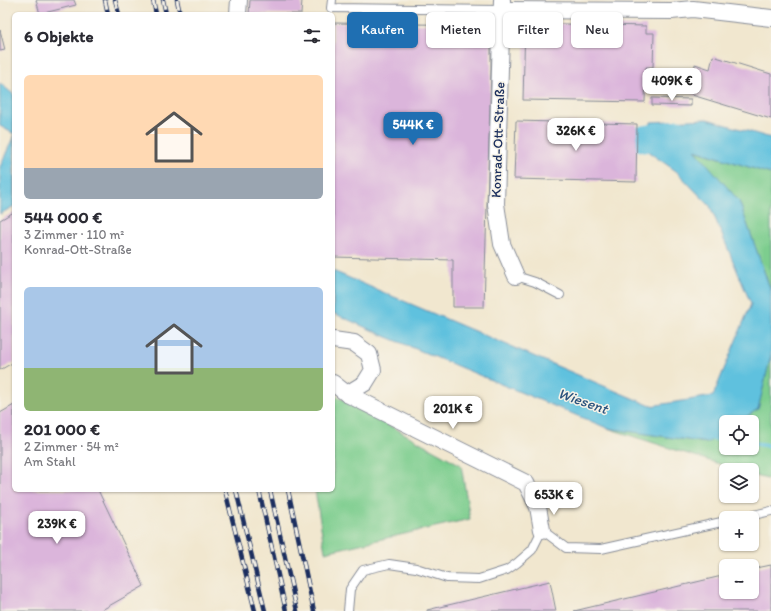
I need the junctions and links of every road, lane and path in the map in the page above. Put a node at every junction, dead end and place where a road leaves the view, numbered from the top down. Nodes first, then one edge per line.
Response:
1 (239, 0) edge
2 (332, 0) edge
3 (502, 5) edge
4 (671, 5) edge
5 (238, 12) edge
6 (771, 18) edge
7 (516, 276) joint
8 (560, 295) dead end
9 (335, 340) edge
10 (335, 385) edge
11 (347, 394) junction
12 (771, 511) edge
13 (759, 514) edge
14 (719, 523) edge
15 (542, 530) junction
16 (348, 611) edge

1 - 5 street
2 - 3 lane
3 - 4 street
3 - 7 street, Konrad-Ott-Straße
4 - 6 street
7 - 8 lane
9 - 11 street
10 - 11 street
11 - 15 street
12 - 13 lane
14 - 15 lane
15 - 16 lane

